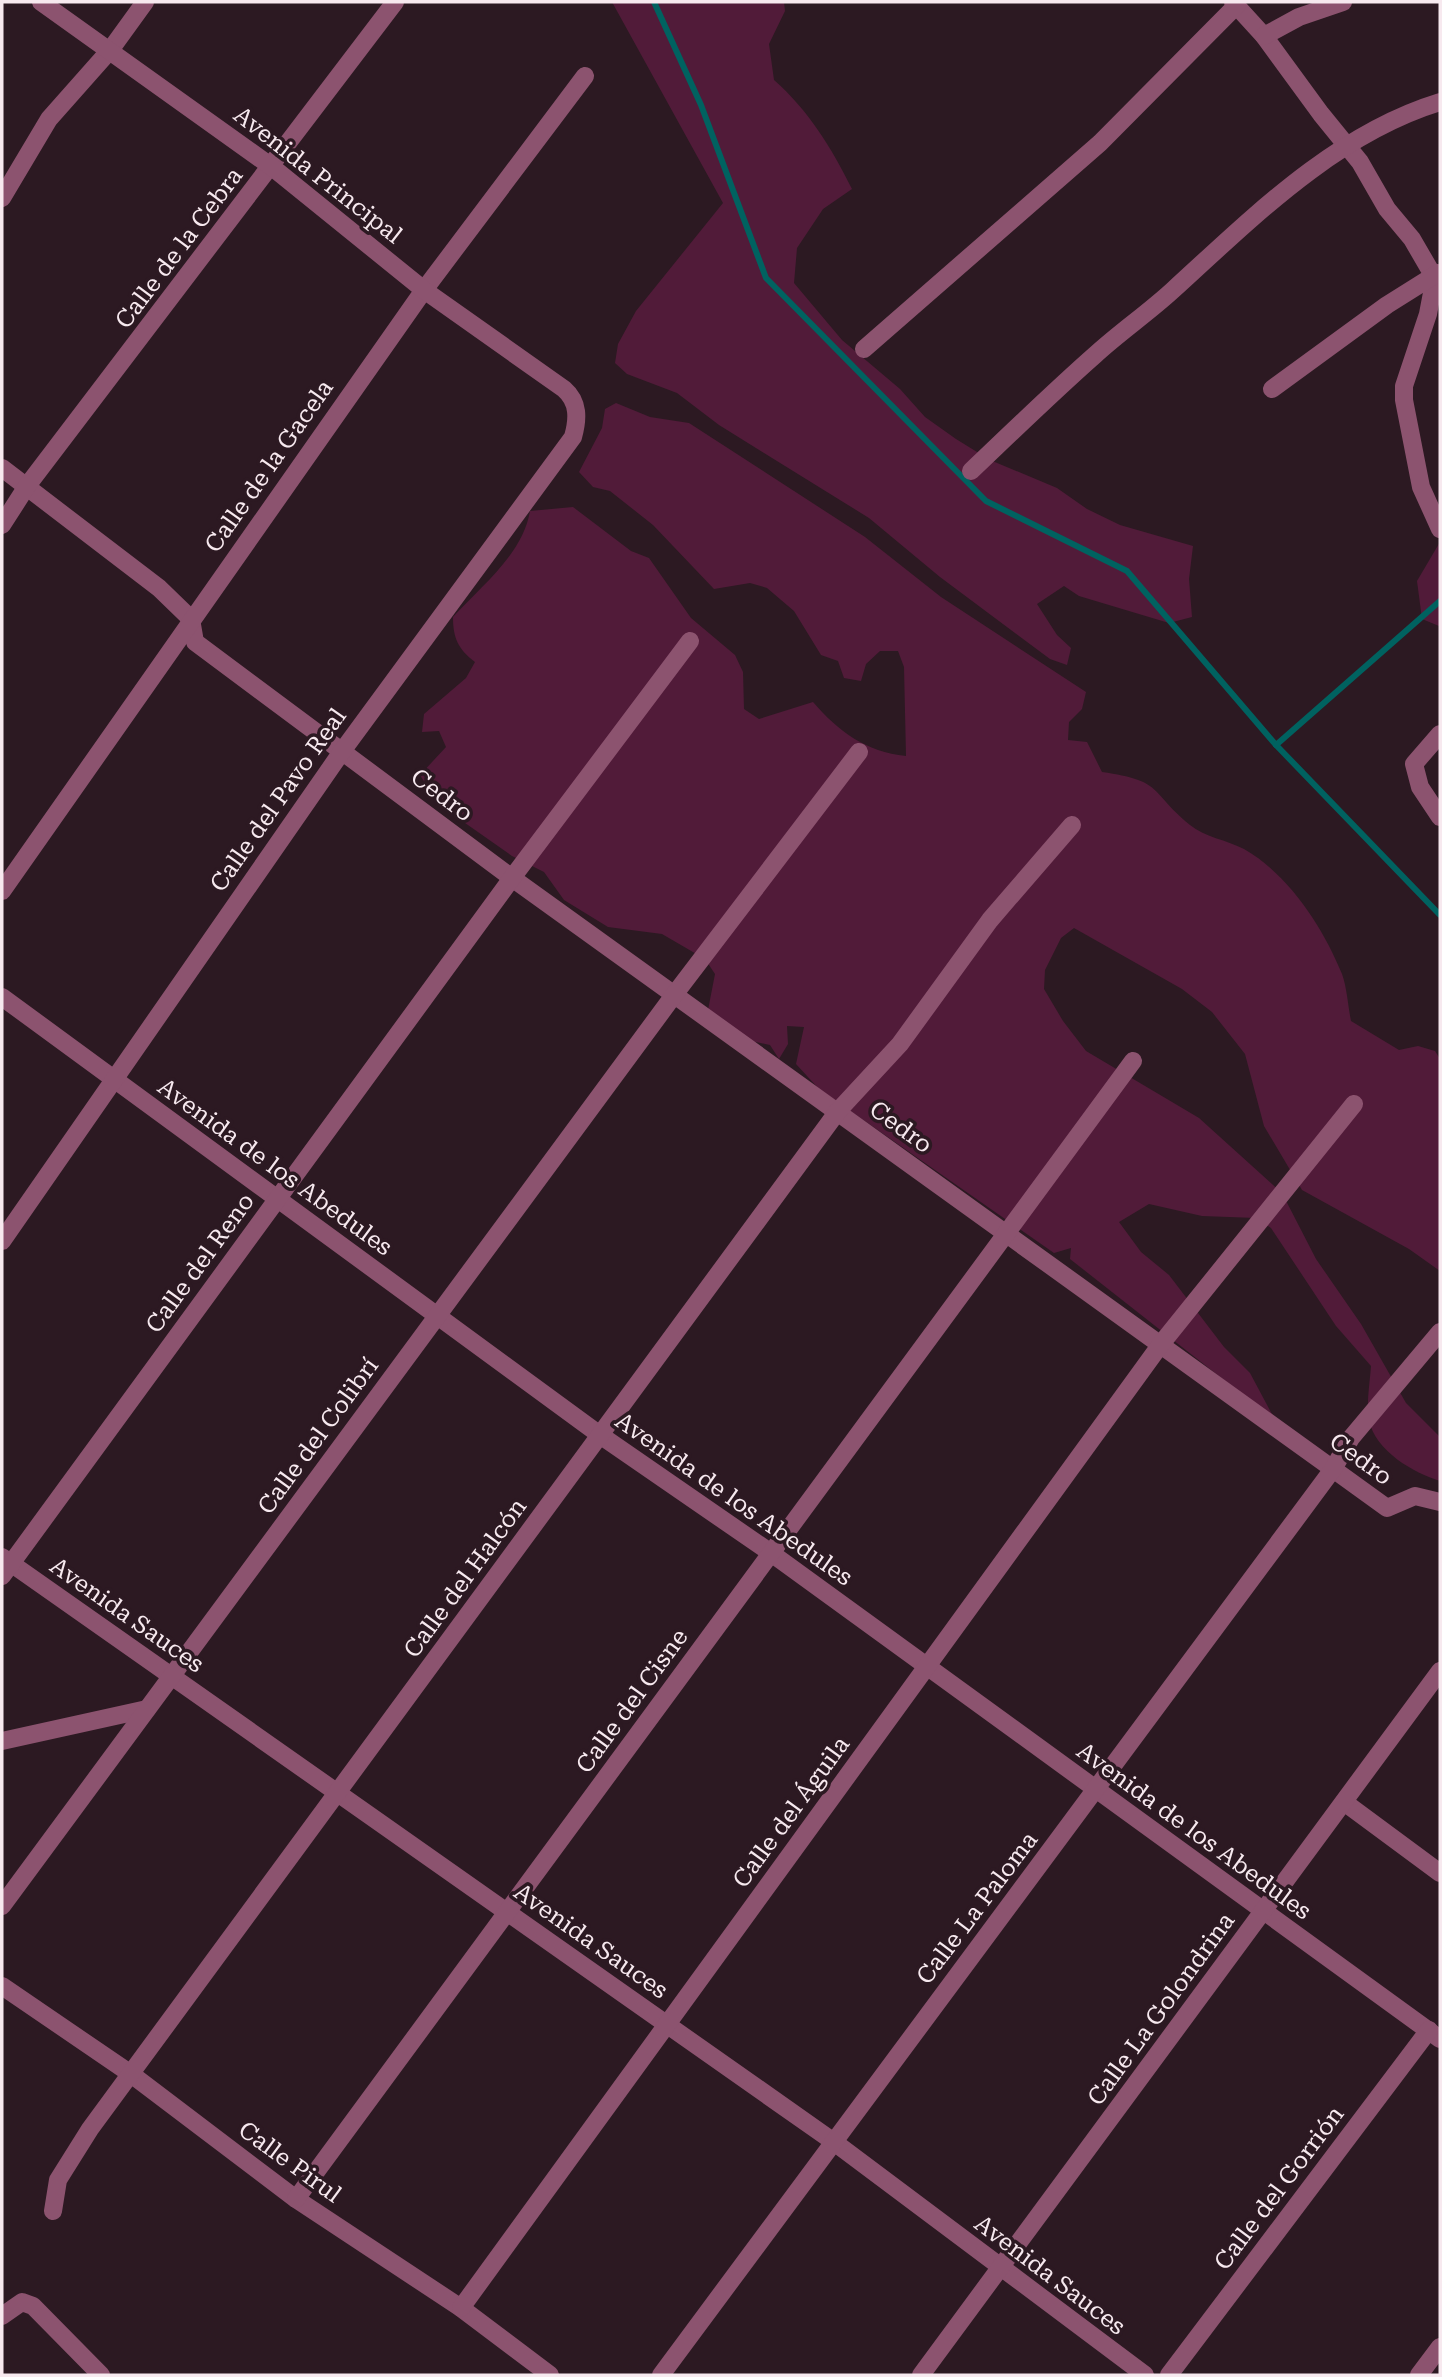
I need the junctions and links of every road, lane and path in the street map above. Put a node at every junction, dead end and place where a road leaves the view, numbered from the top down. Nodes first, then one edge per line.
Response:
1 (41, 2) edge
2 (145, 2) edge
3 (396, 2) edge
4 (1343, 2) edge
5 (1235, 4) edge
6 (1264, 36) junction
7 (111, 49) junction
8 (585, 76) dead end
9 (1440, 102) edge
10 (1348, 148) junction
11 (272, 167) junction
12 (2, 198) edge
13 (1436, 274) edge
14 (424, 290) junction
15 (864, 349) dead end
16 (564, 389) joint
17 (1272, 390) dead end
18 (2, 468) edge
19 (971, 471) dead end
20 (27, 486) junction
21 (2, 525) edge
22 (1440, 529) edge
23 (191, 619) junction
24 (690, 640) dead end
25 (1440, 734) edge
26 (343, 750) junction
27 (859, 752) dead end
28 (1440, 817) edge
29 (1072, 825) dead end
30 (512, 878) junction
31 (2, 891) edge
32 (674, 995) junction
33 (2, 997) edge
34 (1133, 1061) dead end
35 (113, 1079) junction
36 (1354, 1104) dead end
37 (838, 1111) junction
38 (276, 1200) junction
39 (1006, 1233) junction
40 (2, 1241) edge
41 (437, 1316) junction
42 (1440, 1332) edge
43 (1161, 1345) junction
44 (600, 1435) junction
45 (1332, 1469) junction
46 (1440, 1502) edge
47 (771, 1553) junction
48 (5, 1565) edge
49 (926, 1668) junction
50 (1440, 1671) edge
51 (171, 1676) junction
52 (147, 1710) junction
53 (2, 1741) edge
54 (1094, 1790) junction
55 (337, 1792) junction
56 (1344, 1802) junction
57 (1440, 1872) edge
58 (2, 1906) edge
59 (1264, 1911) junction
60 (507, 1912) junction
61 (2, 1986) edge
62 (667, 2024) junction
63 (1434, 2034) edge
64 (131, 2074) junction
65 (834, 2141) junction
66 (296, 2199) junction
67 (53, 2211) dead end
68 (1000, 2269) junction
69 (461, 2308) junction
70 (2, 2316) edge
71 (1440, 2347) edge
72 (101, 2375) edge
73 (550, 2375) edge
74 (661, 2375) edge
75 (922, 2375) edge
76 (1145, 2375) edge
77 (1169, 2375) edge
78 (1419, 2375) edge

1 - 7 street, Avenida Principal
2 - 7 street
3 - 11 street, Calle de la Cebra
4 - 6 street
5 - 6 street
5 - 15 street
6 - 10 street
7 - 11 street, Avenida Principal
7 - 12 street
8 - 14 street, Calle de la Gacela
9 - 10 street
10 - 13 street
10 - 19 street
11 - 14 street, Avenida Principal
11 - 20 street, Calle de la Cebra
13 - 17 street
13 - 22 street
14 - 16 street, Avenida Principal
14 - 23 street, Calle de la Gacela
16 - 26 street, Calle del Pavo Real
18 - 20 street
20 - 21 street, Calle de la Cebra
20 - 23 street
23 - 26 street, Cedro
23 - 31 street, Calle de la Gacela
24 - 30 street, Calle del Reno
25 - 28 street
26 - 30 street, Cedro
26 - 35 street, Calle del Pavo Real
27 - 32 street, Calle del Colibrí
29 - 37 street, Calle del Halcón
30 - 32 street, Cedro
30 - 38 street, Calle del Reno
32 - 37 street, Cedro
32 - 41 street, Calle del Colibrí
33 - 35 street, Avenida de los Abedules
34 - 39 street, Calle del Cisne
35 - 38 street, Avenida de los Abedules
35 - 40 street, Calle del Pavo Real
36 - 43 street, Calle del Águila
37 - 39 street, Cedro
37 - 44 street, Calle del Halcón
38 - 41 street, Avenida de los Abedules
38 - 48 street, Calle del Reno
39 - 43 street, Cedro
39 - 47 street, Calle del Cisne
41 - 44 street, Avenida de los Abedules
41 - 51 street, Calle del Colibrí
42 - 45 street, Calle La Paloma
43 - 45 street, Cedro
43 - 49 street, Calle del Águila
44 - 47 street, Avenida de los Abedules
44 - 55 street, Calle del Halcón
45 - 46 street, Cedro
45 - 54 street, Calle La Paloma
47 - 49 street, Avenida de los Abedules
47 - 60 street, Calle del Cisne
48 - 51 street, Avenida Sauces
49 - 54 street, Avenida de los Abedules
49 - 62 street, Calle del Águila
50 - 56 street, Calle La Golondrina
51 - 52 street, Calle del Colibrí
51 - 55 street, Avenida Sauces
52 - 53 street
52 - 58 street, Calle del Colibrí
54 - 59 street, Avenida de los Abedules
54 - 65 street, Calle La Paloma
55 - 60 street, Avenida Sauces
55 - 64 street, Calle del Halcón
56 - 57 street
56 - 59 street, Calle La Golondrina
59 - 63 street, Avenida de los Abedules
59 - 68 street, Calle La Golondrina
60 - 62 street, Avenida Sauces
60 - 66 street, Calle del Cisne
61 - 64 street, Calle Pirul
62 - 65 street, Avenida Sauces
62 - 69 street, Calle del Águila
63 - 77 street, Calle del Gorrión
64 - 66 street, Calle Pirul
64 - 67 street, Calle del Halcón
65 - 68 street, Avenida Sauces
65 - 74 street, Calle La Paloma
66 - 69 street, Calle Pirul
68 - 75 street, Calle La Golondrina
68 - 76 street, Avenida Sauces
69 - 73 street, Calle Pirul
70 - 72 street
71 - 78 street

